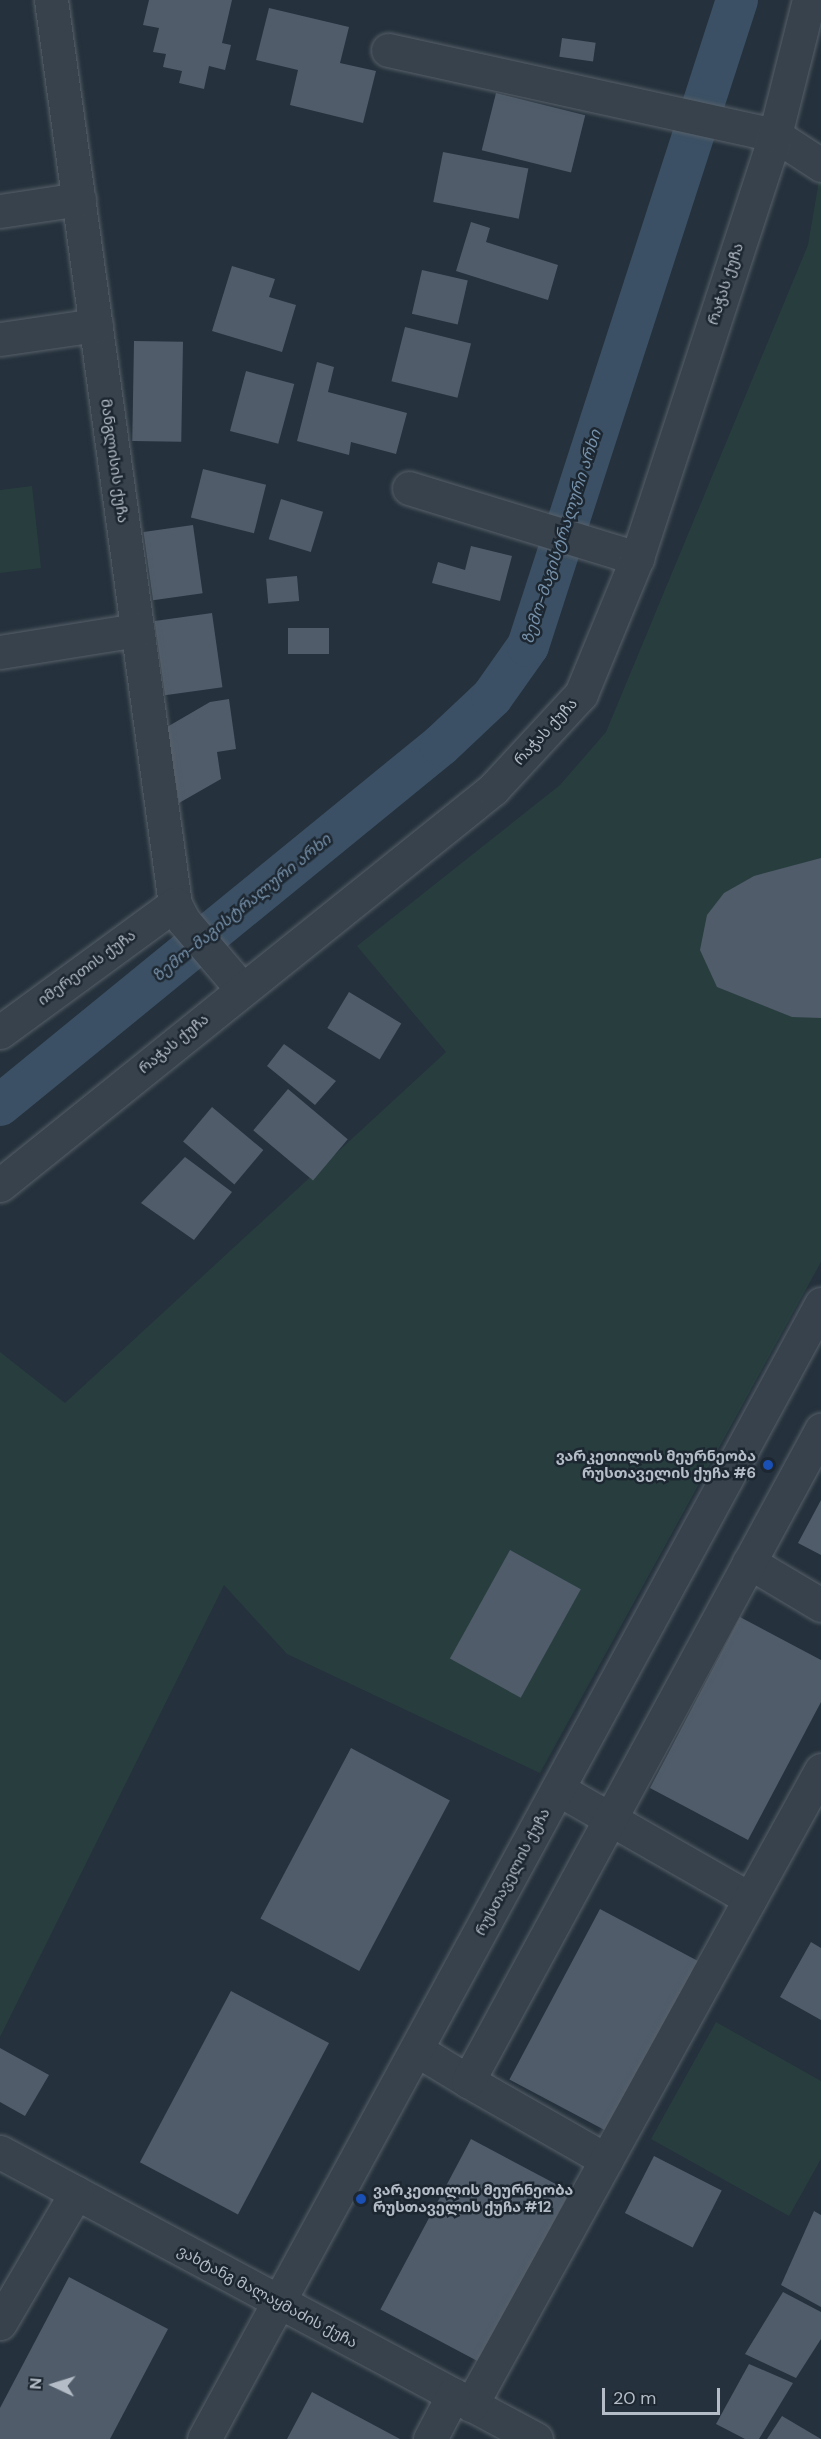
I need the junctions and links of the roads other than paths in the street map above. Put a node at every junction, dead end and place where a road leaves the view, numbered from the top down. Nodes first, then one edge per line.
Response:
1 (51, 0) edge
2 (809, 0) edge
3 (388, 50) dead end
4 (775, 135) junction
5 (821, 165) edge
6 (79, 199) junction
7 (0, 212) edge
8 (96, 325) junction
9 (0, 339) edge
10 (409, 488) dead end
11 (637, 558) junction
12 (137, 630) junction
13 (0, 652) edge
14 (179, 912) junction
15 (234, 978) junction
16 (0, 1032) edge
17 (0, 1185) edge
18 (821, 1304) edge
19 (821, 1430) edge
20 (749, 1562) junction
21 (821, 1605) edge
22 (821, 1770) edge
23 (558, 1789) junction
24 (611, 1819) junction
25 (750, 1899) junction
26 (417, 2050) junction
27 (468, 2081) junction
28 (0, 2152) edge
29 (606, 2160) junction
30 (76, 2193) junction
31 (279, 2304) junction
32 (0, 2323) edge
33 (462, 2400) junction
34 (204, 2439) edge
35 (430, 2439) edge
36 (536, 2439) edge

1 - 6 street, მანგლისის ქუჩა
2 - 4 street, რაჭას ქუჩა
3 - 4 street
4 - 5 street
4 - 11 street, რაჭას ქუჩა
6 - 7 street
6 - 8 street, მანგლისის ქუჩა
8 - 9 street
8 - 12 street, მანგლისის ქუჩა
10 - 11 street
11 - 15 street, რაჭას ქუჩა
12 - 13 street
12 - 14 street, მანგლისის ქუჩა
14 - 15 street
14 - 16 street, იმერეთის ქუჩა
15 - 17 street, რაჭას ქუჩა
18 - 23 street, რუსთაველის ქუჩა
19 - 20 street
20 - 21 street
20 - 24 street
22 - 25 street
23 - 24 street
23 - 26 street, რუსთაველის ქუჩა
24 - 25 street
24 - 27 street
25 - 29 street
26 - 27 street
26 - 31 street, რუსთაველის ქუჩა
27 - 29 street
28 - 30 street, ვახტანგ მალაყმაძის ქუჩა
29 - 33 street
30 - 31 street, ვახტანგ მალაყმაძის ქუჩა
30 - 32 street
31 - 33 street, ვახტანგ მალაყმაძის ქუჩა
31 - 34 street, რუსთაველის ქუჩა
33 - 35 street
33 - 36 street, ვახტანგ მალაყმაძის ქუჩა

